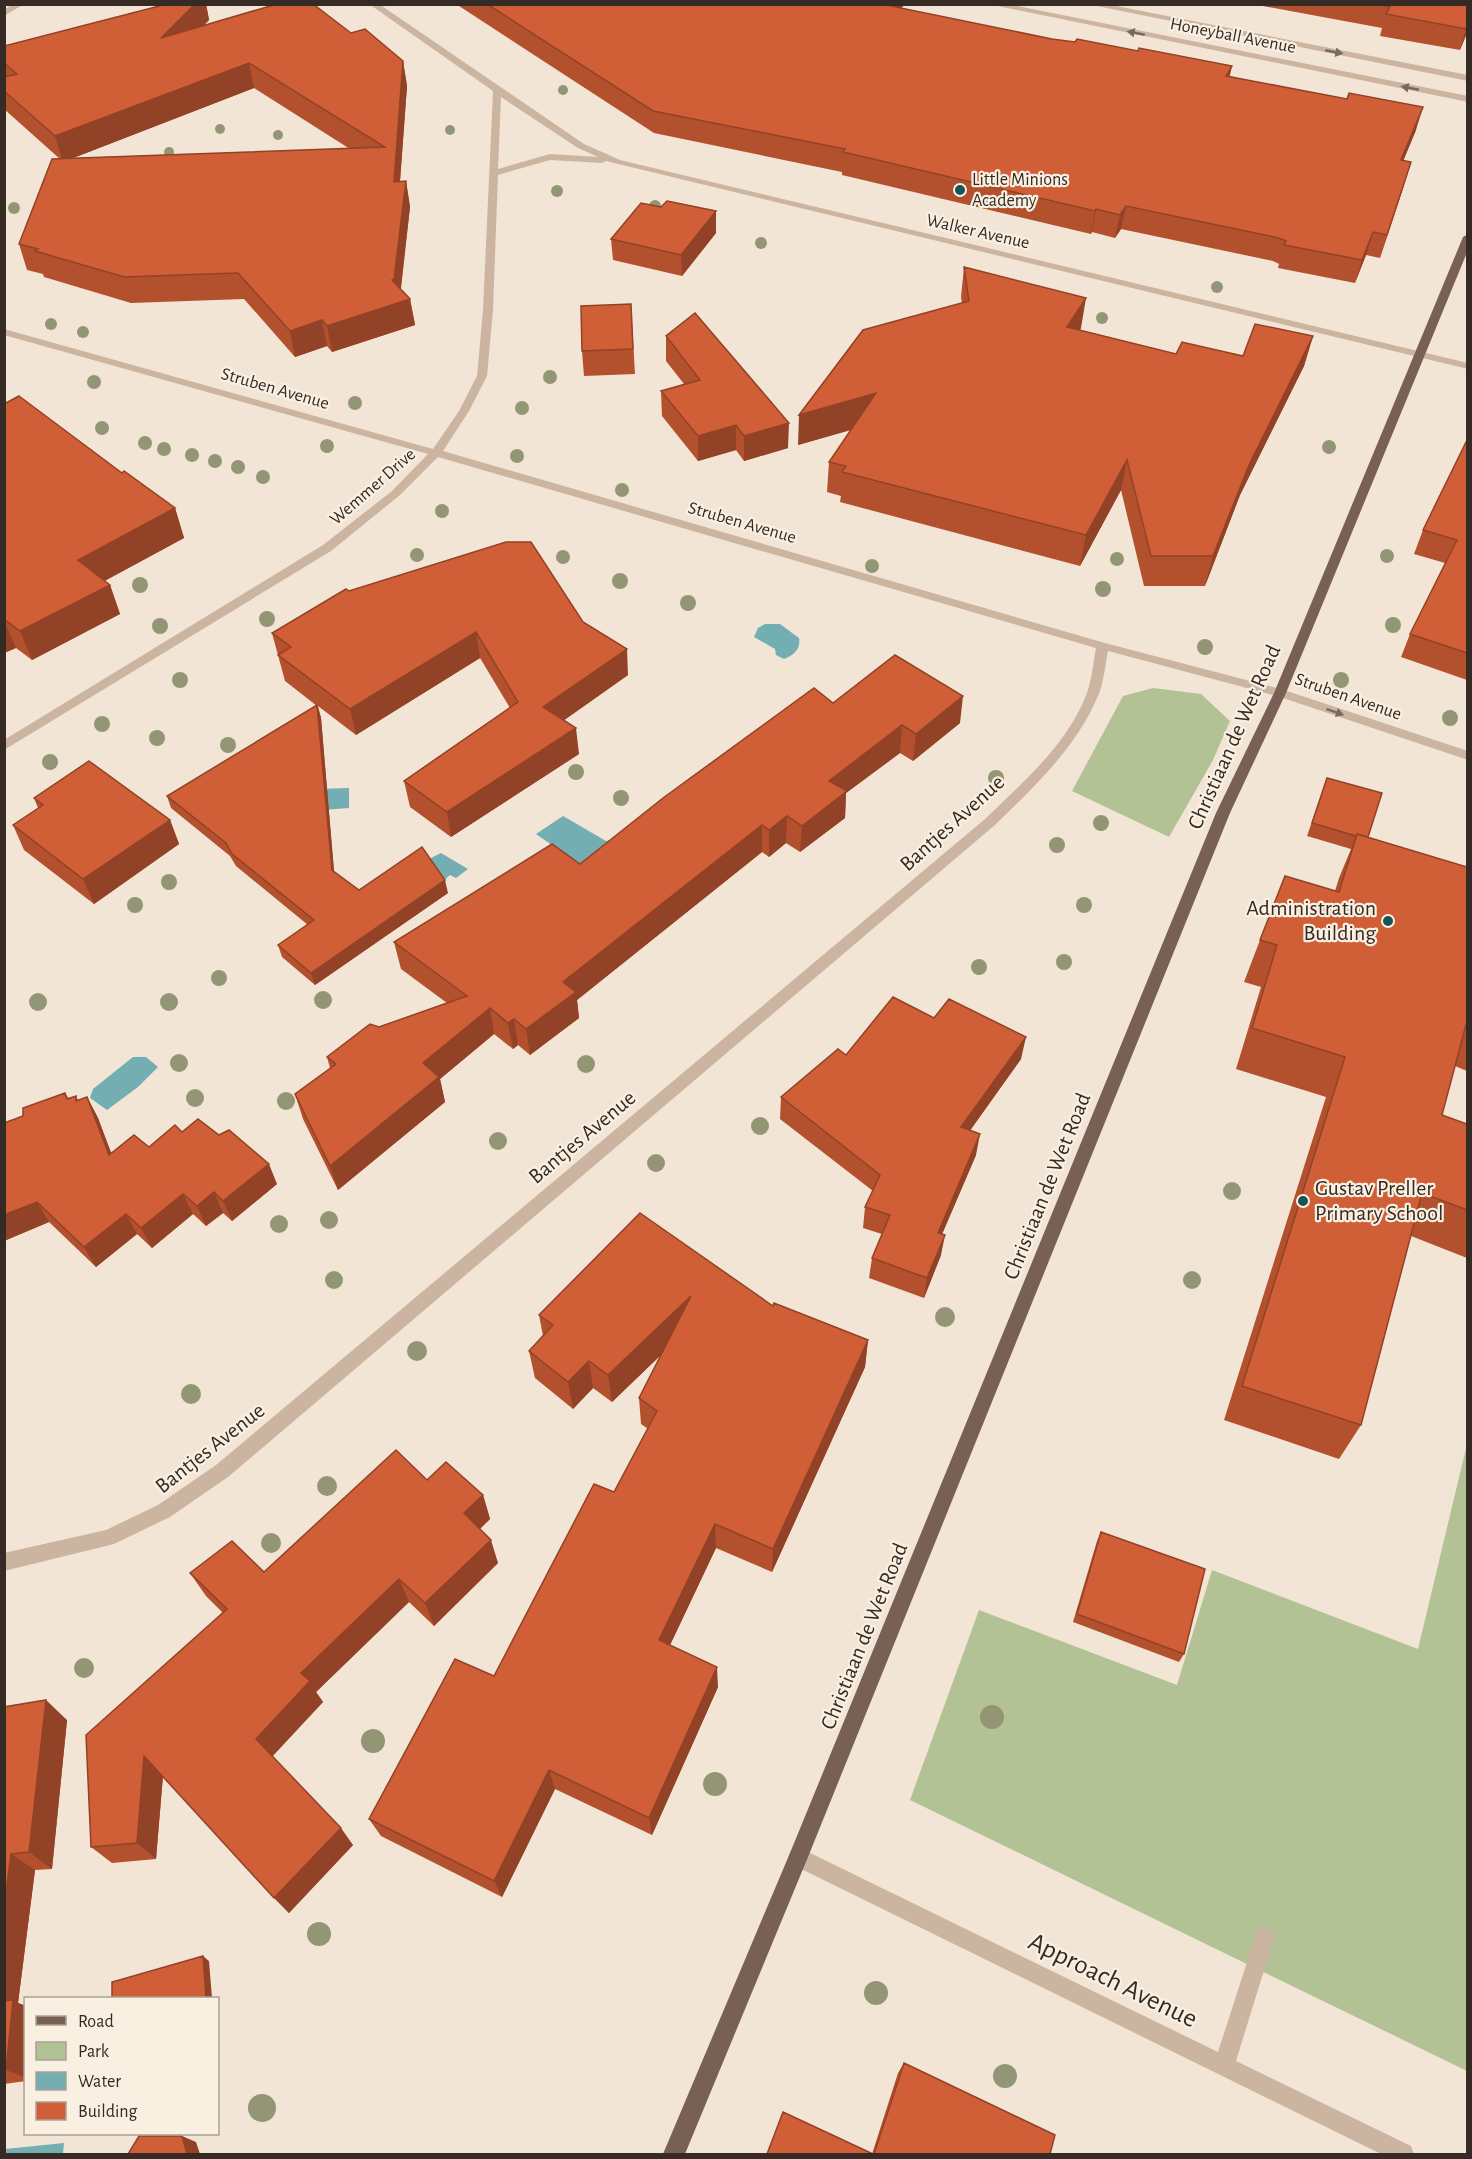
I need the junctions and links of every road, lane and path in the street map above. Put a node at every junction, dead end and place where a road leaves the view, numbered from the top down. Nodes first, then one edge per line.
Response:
1 (20, 4) edge
2 (373, 4) edge
3 (992, 4) edge
4 (1091, 4) edge
5 (4, 14) edge
6 (1467, 78) edge
7 (497, 90) junction
8 (1467, 99) edge
9 (617, 162) junction
10 (494, 173) junction
11 (1467, 237) edge
12 (4, 332) edge
13 (1419, 353) junction
14 (1467, 366) edge
15 (436, 453) junction
16 (1103, 646) junction
17 (1280, 693) junction
18 (4, 746) edge
19 (1467, 756) edge
20 (4, 1562) edge
21 (798, 1857) junction
22 (1264, 1938) dead end
23 (1224, 2067) junction
24 (674, 2154) edge
25 (1403, 2154) edge

1 - 5 street
2 - 7 street
8 -> 3 street, Honeyball Avenue
4 -> 6 street, Honeyball Avenue
7 - 9 street, Walker Avenue
7 - 10 street, Wemmer Drive
9 - 10 street
9 - 13 street, Walker Avenue
10 - 15 street, Wemmer Drive
11 - 13 main road, Christiaan de Wet Road
12 - 15 street, Struben Avenue
13 - 14 street, Walker Avenue
13 - 17 main road, Christiaan de Wet Road
15 - 16 street, Struben Avenue
15 - 18 street, Wemmer Drive
16 - 17 street, Struben Avenue
16 - 20 street, Bantjes Avenue
17 -> 19 street, Struben Avenue
17 - 21 main road, Christiaan de Wet Road
21 - 23 street, Approach Avenue
21 - 24 main road, Christiaan de Wet Road
22 - 23 street
23 - 25 street, Approach Avenue

